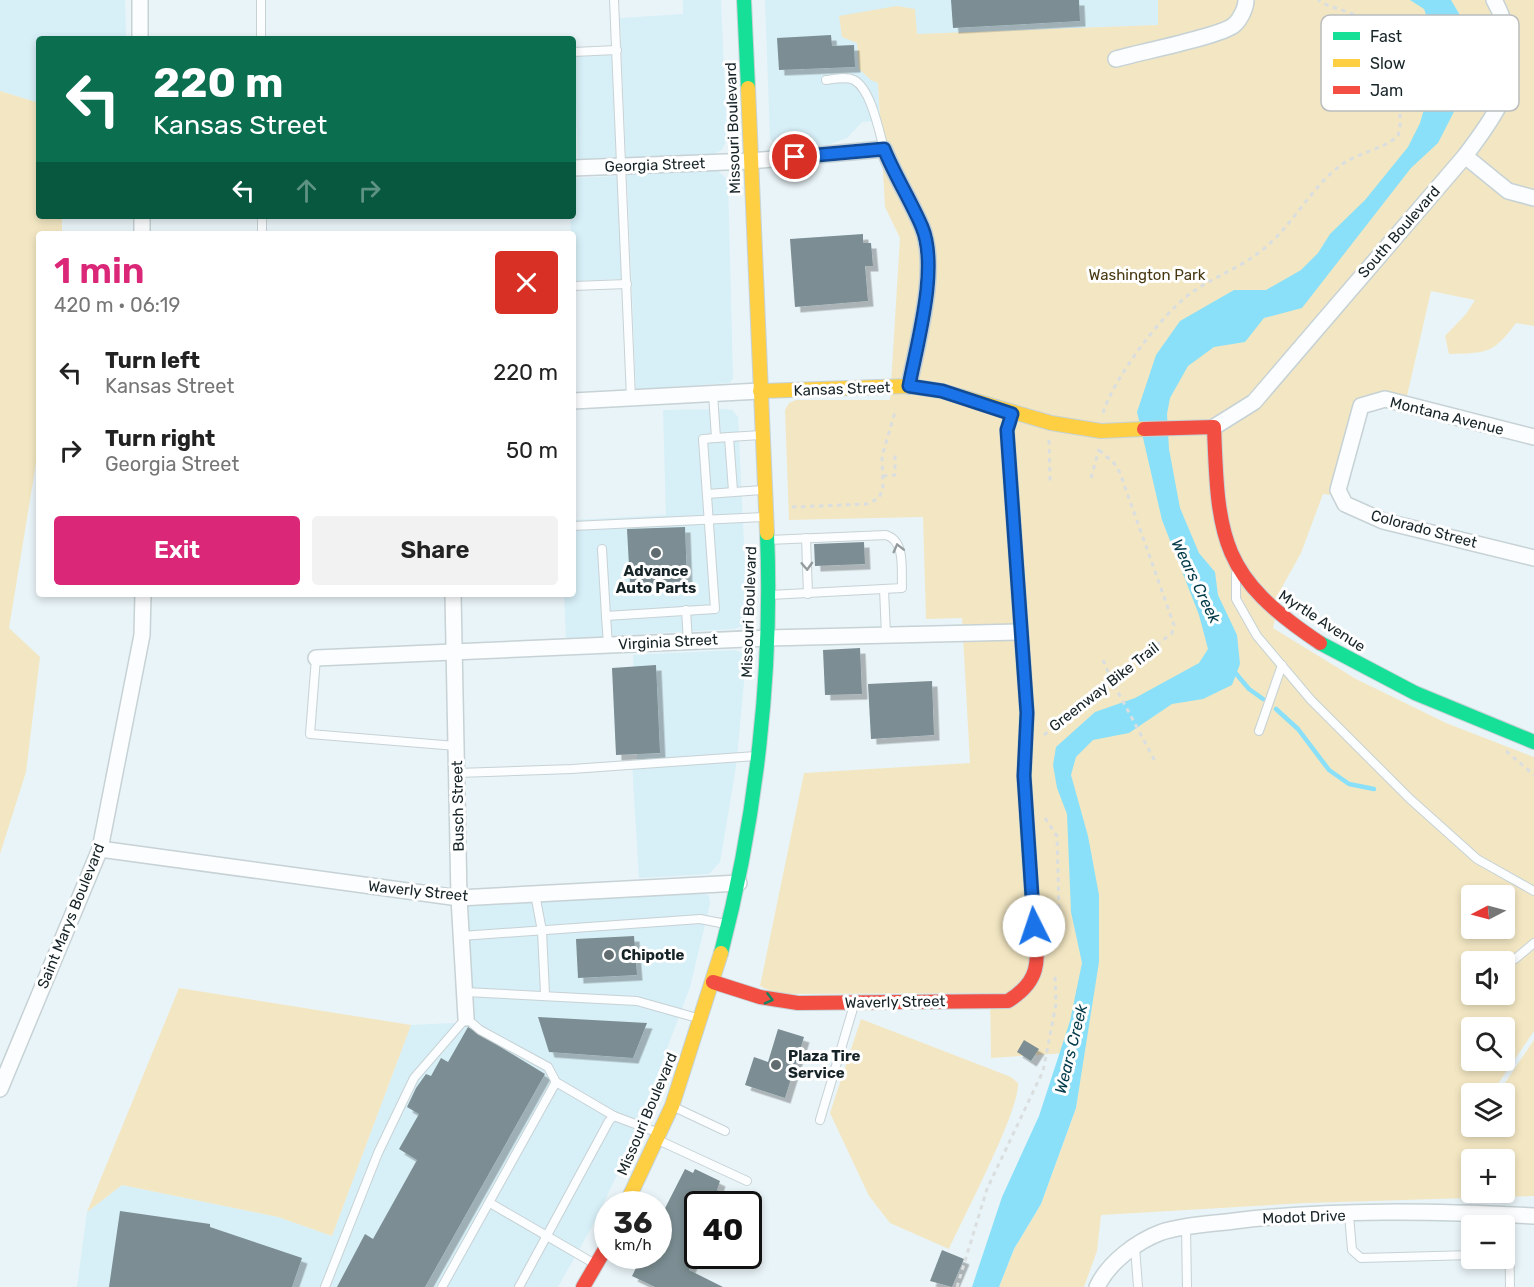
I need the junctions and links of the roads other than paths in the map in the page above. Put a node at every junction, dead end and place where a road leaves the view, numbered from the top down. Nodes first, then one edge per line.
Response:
1 (140, 0) edge
2 (261, 0) edge
3 (614, 0) edge
4 (744, 0) edge
5 (1246, 0) edge
6 (1494, 0) edge
7 (1500, 15) edge
8 (140, 36) edge
9 (261, 36) edge
10 (617, 50) junction
11 (576, 52) edge
12 (1116, 59) dead end
13 (826, 80) dead end
14 (1495, 111) edge
15 (884, 149) junction
16 (1465, 156) junction
17 (751, 161) junction
18 (622, 166) junction
19 (576, 168) edge
20 (1534, 198) edge
21 (627, 284) junction
22 (576, 286) edge
23 (909, 386) junction
24 (760, 391) junction
25 (713, 394) junction
26 (632, 398) junction
27 (576, 401) edge
28 (1360, 406) joint
29 (1012, 414) junction
30 (1214, 427) junction
31 (762, 435) junction
32 (729, 437) junction
33 (1534, 437) edge
34 (716, 438) junction
35 (765, 490) junction
36 (733, 491) junction
37 (707, 494) junction
38 (767, 517) junction
39 (709, 520) junction
40 (576, 525) edge
41 (806, 538) junction
42 (767, 540) junction
43 (602, 549) dead end
44 (1534, 558) edge
45 (1236, 567) junction
46 (884, 590) junction
47 (808, 594) junction
48 (768, 596) junction
49 (143, 597) edge
50 (453, 597) edge
51 (686, 610) junction
52 (606, 616) junction
53 (1020, 632) junction
54 (886, 635) junction
55 (767, 638) junction
56 (688, 642) junction
57 (608, 645) junction
58 (456, 653) junction
59 (316, 658) joint
60 (1282, 665) junction
61 (1259, 731) dead end
62 (1534, 742) edge
63 (457, 746) junction
64 (758, 756) junction
65 (458, 773) junction
66 (100, 849) junction
67 (739, 883) junction
68 (1534, 891) edge
69 (535, 894) junction
70 (459, 898) junction
71 (728, 924) junction
72 (542, 932) junction
73 (461, 936) junction
74 (1534, 944) edge
75 (1515, 959) dead end
76 (713, 982) junction
77 (465, 992) junction
78 (545, 994) junction
79 (854, 1003) junction
80 (466, 1018) junction
81 (702, 1019) junction
82 (556, 1082) junction
83 (0, 1089) edge
84 (672, 1106) junction
85 (614, 1116) junction
86 (820, 1120) dead end
87 (725, 1131) dead end
88 (658, 1137) junction
89 (747, 1181) dead end
90 (632, 1191) edge
91 (489, 1203) junction
92 (1349, 1215) junction
93 (1461, 1215) edge
94 (1515, 1215) edge
95 (1534, 1216) edge
96 (1186, 1227) junction
97 (546, 1236) junction
98 (1135, 1247) junction
99 (1461, 1255) edge
100 (594, 1263) edge
101 (594, 1268) edge
102 (1508, 1269) edge
103 (325, 1287) edge
104 (442, 1287) edge
105 (519, 1287) edge
106 (583, 1287) edge
107 (1097, 1287) edge
108 (1138, 1287) edge
109 (1187, 1287) edge
110 (1510, 1287) edge

1 - 8 street
2 - 9 lane
3 - 10 lane
4 - 17 street, Missouri Boulevard
5 - 12 street
6 - 7 street, South Boulevard
10 - 11 lane
10 - 18 lane
13 - 15 lane
14 - 16 street, South Boulevard
15 - 17 street, Georgia Street
15 - 23 street
16 - 20 street
16 - 30 street, South Boulevard
17 - 18 street, Georgia Street
17 - 24 street, Missouri Boulevard
18 - 19 street, Georgia Street
18 - 21 lane
21 - 22 lane
21 - 26 lane
23 - 24 street, Kansas Street
23 - 29 street, Kansas Street
24 - 25 street, Kansas Street
24 - 31 street, Missouri Boulevard
25 - 26 street, Kansas Street
25 - 34 lane
26 - 27 street, Kansas Street
28 - 33 street, Montana Avenue
28 - 44 street, Colorado Street
29 - 30 street, Kansas Street
29 - 53 street
30 - 45 street, Myrtle Avenue
31 - 32 lane
31 - 35 street, Missouri Boulevard
32 - 34 lane
32 - 36 lane
34 - 37 lane
35 - 36 lane
35 - 38 street, Missouri Boulevard
36 - 37 lane
37 - 39 lane
38 - 39 lane
38 - 42 street, Missouri Boulevard
39 - 40 lane
39 - 51 lane
41 - 42 lane
46 -> 41 lane
41 -> 47 lane
42 - 48 street, Missouri Boulevard
43 - 52 lane
45 - 60 lane
45 - 62 street, Myrtle Avenue
46 - 47 lane
46 - 54 lane
47 - 48 lane
48 - 55 street, Missouri Boulevard
49 - 66 street, Saint Marys Boulevard
50 - 58 street, Busch Street
51 - 52 lane
51 - 56 lane
52 - 57 lane
53 - 54 street, Virginia Street
53 - 79 street, Waverly Street
54 - 55 street, Virginia Street
55 - 56 street, Virginia Street
55 - 64 street, Missouri Boulevard
56 - 57 street, Virginia Street
57 - 58 street, Virginia Street
58 - 59 street, Virginia Street
58 - 63 street, Busch Street
59 - 63 lane
60 - 61 lane
60 - 68 lane
63 - 65 street, Busch Street
64 - 65 lane
64 - 67 street, Missouri Boulevard
65 - 70 street, Busch Street
66 - 70 street, Waverly Street
66 - 83 street, Saint Marys Boulevard
67 - 69 street, Waverly Street
67 - 71 street, Missouri Boulevard
69 - 70 street, Waverly Street
69 - 72 lane
70 - 73 street, Busch Street
71 - 72 lane
71 - 76 street, Missouri Boulevard
72 - 73 lane
72 - 78 lane
73 - 77 street, Busch Street
74 - 75 lane
76 -> 79 street, Waverly Street
76 - 81 street, Missouri Boulevard
77 - 78 lane
77 - 80 street, Busch Street
78 - 81 lane
79 - 86 lane
80 - 82 lane
80 - 103 lane
81 - 84 street, Missouri Boulevard
82 - 85 lane
82 - 91 lane
84 - 87 lane
84 - 88 street, Missouri Boulevard
85 - 88 lane
85 - 97 lane
88 - 89 lane
88 - 90 street, Missouri Boulevard
91 - 97 lane
91 - 104 lane
92 - 93 street, Modot Drive
92 - 96 street, Modot Drive
92 - 99 lane
94 - 95 street, Modot Drive
96 - 98 street, Modot Drive
96 - 109 lane
97 - 100 lane
97 - 105 lane
98 - 107 street, Modot Drive
98 - 108 lane
101 - 106 street
102 - 110 lane

